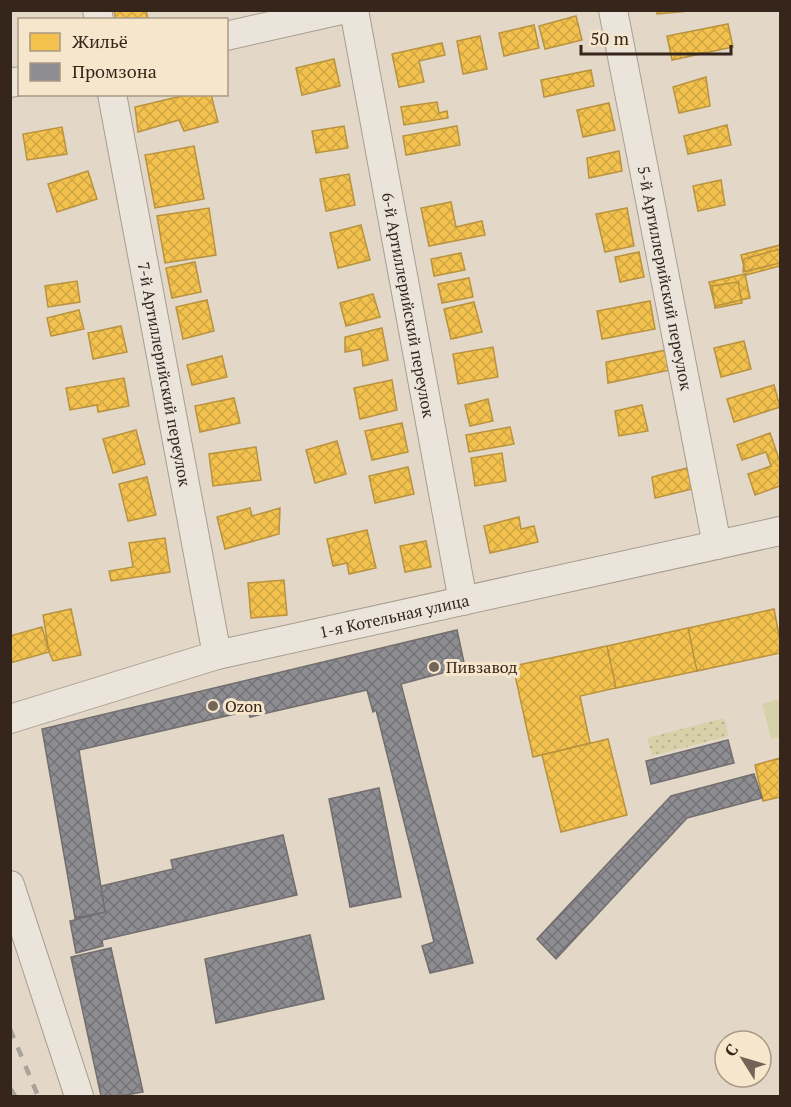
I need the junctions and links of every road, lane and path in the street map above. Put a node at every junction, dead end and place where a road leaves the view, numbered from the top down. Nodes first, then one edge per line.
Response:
1 (341, 10) edge
2 (354, 10) edge
3 (613, 10) edge
4 (228, 36) edge
5 (112, 96) edge
6 (780, 531) edge
7 (717, 545) junction
8 (462, 601) junction
9 (217, 655) junction
10 (10, 719) edge
11 (10, 885) edge
12 (79, 1096) edge

1 - 4 street
2 - 8 street, 6-й Артиллерийский переулок
3 - 7 street, 5-й Артиллерийский переулок
5 - 9 street, 7-й Артиллерийский переулок
6 - 7 street, 1-я Котельная улица
7 - 8 street, 1-я Котельная улица
8 - 9 street, 1-я Котельная улица
9 - 10 street, 1-я Котельная улица
11 - 12 street

